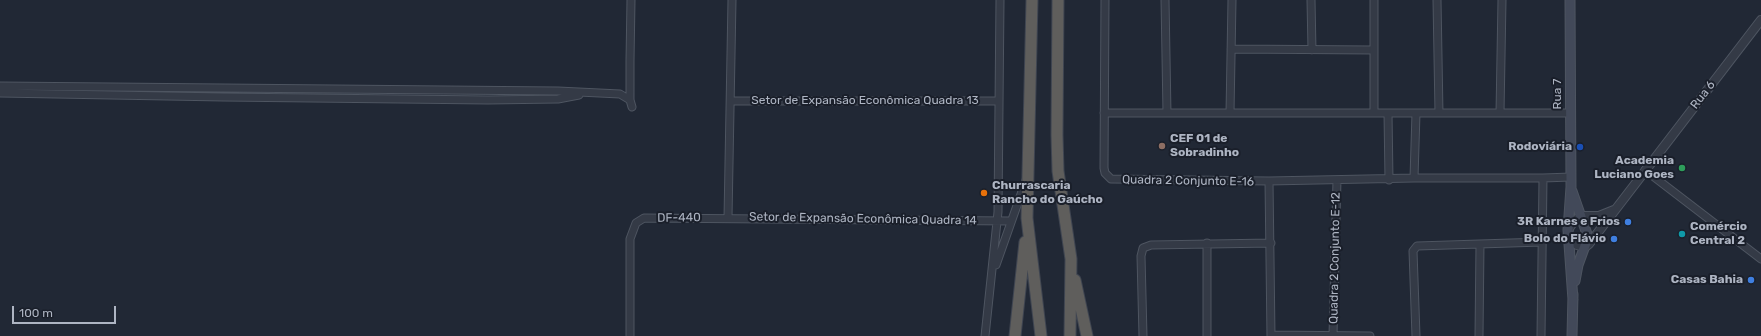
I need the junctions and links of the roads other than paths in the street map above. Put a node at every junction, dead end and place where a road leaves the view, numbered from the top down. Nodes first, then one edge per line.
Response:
1 (631, 0) edge
2 (732, 0) edge
3 (1000, 0) edge
4 (1032, 0) edge
5 (1058, 0) edge
6 (1105, 0) edge
7 (1165, 0) edge
8 (1232, 0) edge
9 (1311, 0) edge
10 (1374, 0) edge
11 (1437, 0) edge
12 (1502, 0) edge
13 (1570, 0) edge
14 (1761, 20) edge
15 (1231, 49) junction
16 (1312, 50) junction
17 (1374, 50) junction
18 (0, 86) edge
19 (0, 93) edge
20 (587, 93) junction
21 (731, 101) junction
22 (999, 101) junction
23 (1104, 113) junction
24 (1167, 113) junction
25 (1230, 113) junction
26 (1374, 113) junction
27 (1388, 113) junction
28 (1416, 113) junction
29 (1439, 113) junction
30 (1500, 113) junction
31 (1570, 113) junction
32 (1645, 170) junction
33 (1029, 173) junction
34 (1570, 176) junction
35 (1414, 178) junction
36 (1543, 178) junction
37 (1337, 180) junction
38 (1389, 180) junction
39 (1269, 181) junction
40 (1571, 187) junction
41 (1614, 210) junction
42 (1582, 216) junction
43 (728, 218) junction
44 (1027, 218) junction
45 (997, 221) junction
46 (1011, 221) junction
47 (1568, 234) junction
48 (1542, 242) junction
49 (1207, 243) junction
50 (1271, 243) junction
51 (1480, 244) junction
52 (1585, 247) junction
53 (1071, 259) junction
54 (1761, 259) edge
55 (993, 274) junction
56 (1573, 300) junction
57 (1333, 335) edge
58 (630, 336) edge
59 (985, 336) edge
60 (1015, 336) edge
61 (1041, 336) edge
62 (1070, 336) edge
63 (1088, 336) edge
64 (1143, 336) edge
65 (1207, 336) edge
66 (1271, 336) edge
67 (1370, 336) edge
68 (1416, 336) edge
69 (1479, 336) edge
70 (1541, 336) edge
71 (1572, 336) edge

1 - 20 street
2 - 21 street
3 - 22 street
4 - 33 highway
5 - 53 highway
6 - 23 street
7 - 24 street
8 - 15 street
9 - 16 street
10 - 17 street
11 - 29 street
12 - 30 street
13 - 31 main road, Rua 7
14 - 32 street, Rua 6
15 - 16 street
15 - 25 street
16 - 17 street
17 - 26 street
18 - 20 street
19 - 20 street
21 - 22 street, Setor de Expansão Econômica Quadra 13
21 - 43 street
22 - 45 street
23 - 24 street
23 - 39 street, Quadra 2 Conjunto E-16
24 - 25 street
25 - 26 street
26 - 27 street
27 - 28 street
27 - 38 street
28 - 29 street
28 - 35 street
29 - 30 street
30 - 31 street
31 - 34 main road, Rua 7
32 - 41 street, Rua 6
32 - 54 street
33 - 44 highway
33 - 46 street
34 - 36 street, Quadra 2 Conjunto E-16
34 - 40 main road, Rua 7
35 - 36 street, Quadra 2 Conjunto E-16
35 - 38 street, Quadra 2 Conjunto E-16
36 - 48 street
37 - 38 street, Quadra 2 Conjunto E-16
37 - 39 street, Quadra 2 Conjunto E-16
37 - 57 street, Quadra 2 Conjunto E-12
39 - 50 street
40 - 42 main road, Rua 7
40 - 47 main road, Rua 7
41 - 42 street
41 - 52 street, Rua 6
42 - 47 street
42 - 52 main road, Rua 7
43 - 45 street, Setor de Expansão Econômica Quadra 14
43 - 58 street, DF-440
44 - 60 highway
44 - 61 highway
45 - 46 street, Setor de Expansão Econômica Quadra 14
45 - 55 street
46 - 55 street
47 - 52 street
47 - 56 main road, Rua 7
48 - 51 street
48 - 70 street
49 - 50 street
49 - 64 street
49 - 65 street
50 - 66 street
51 - 68 street
51 - 69 street
52 - 56 main road, Rua 7
53 - 62 highway
53 - 63 highway
55 - 59 street
56 - 71 main road, Rua 7
57 - 66 street
57 - 67 street

